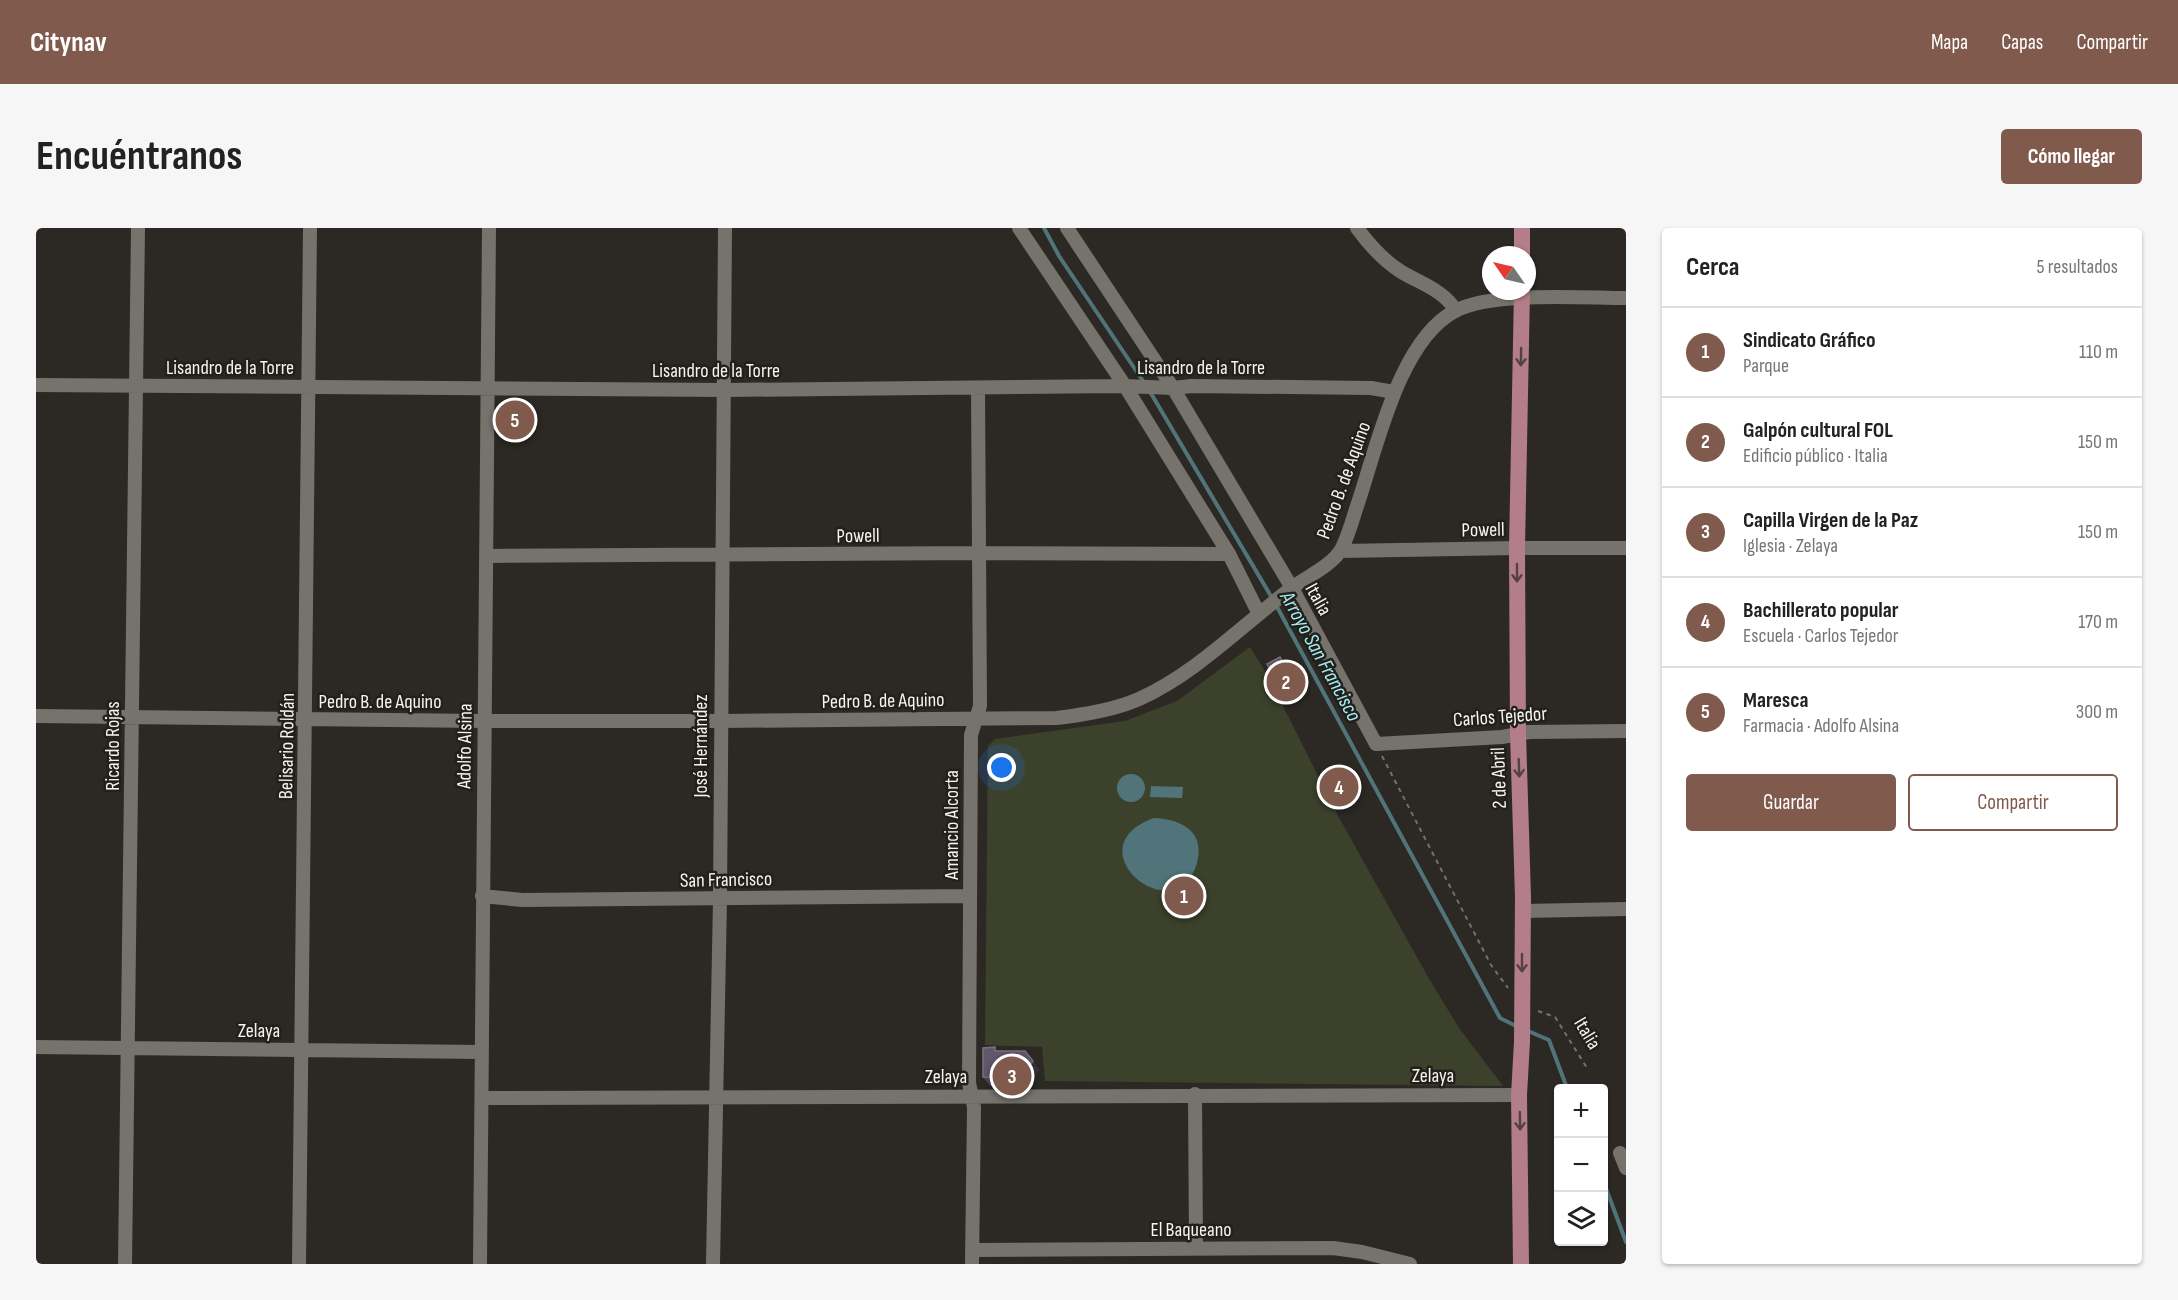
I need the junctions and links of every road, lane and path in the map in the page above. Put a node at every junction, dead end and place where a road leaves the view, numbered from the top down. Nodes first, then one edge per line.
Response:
1 (138, 228) edge
2 (310, 228) edge
3 (489, 228) edge
4 (725, 228) edge
5 (1019, 228) edge
6 (1067, 228) edge
7 (1357, 228) edge
8 (1521, 228) edge
9 (1522, 246) edge
10 (1536, 295) edge
11 (1626, 298) edge
12 (1492, 300) edge
13 (1522, 300) edge
14 (1456, 311) junction
15 (36, 385) edge
16 (136, 386) junction
17 (309, 386) junction
18 (1131, 387) junction
19 (487, 388) junction
20 (978, 388) junction
21 (1167, 388) junction
22 (725, 390) junction
23 (1394, 392) junction
24 (1517, 548) junction
25 (1626, 548) edge
26 (1341, 551) junction
27 (979, 553) junction
28 (1229, 554) junction
29 (486, 556) junction
30 (722, 556) junction
31 (1288, 591) junction
32 (1264, 611) junction
33 (36, 716) edge
34 (132, 716) junction
35 (977, 718) junction
36 (306, 720) junction
37 (483, 721) junction
38 (720, 721) junction
39 (1626, 731) edge
40 (1518, 734) junction
41 (1376, 744) junction
42 (482, 896) junction
43 (970, 896) junction
44 (720, 899) junction
45 (1626, 909) edge
46 (1522, 911) junction
47 (1522, 991) junction
48 (1522, 1013) junction
49 (36, 1047) edge
50 (128, 1049) junction
51 (302, 1050) junction
52 (482, 1052) junction
53 (1587, 1068) dead end
54 (1195, 1094) junction
55 (1519, 1095) junction
56 (717, 1096) junction
57 (971, 1096) junction
58 (482, 1098) junction
59 (1620, 1153) dead end
60 (1626, 1168) edge
61 (1196, 1248) junction
62 (972, 1257) edge
63 (1378, 1260) edge
64 (125, 1264) edge
65 (299, 1264) edge
66 (480, 1264) edge
67 (713, 1264) edge
68 (1410, 1264) edge
69 (1521, 1264) edge

1 - 16 street, Ricardo Rojas
2 - 17 street, Belisario Roldán
3 - 19 street, Adolfo Alsina
4 - 22 street, José Hernández
5 - 18 street
6 - 21 street, Italia
7 - 14 street
8 - 9 main road
10 - 11 street
12 - 14 street, Pedro B. de Aquino
13 -> 24 main road, 2 de Abril
14 - 23 street, Pedro B. de Aquino
15 - 16 street, Lisandro de la Torre
16 - 17 street, Lisandro de la Torre
16 - 34 street, Ricardo Rojas
17 - 19 street, Lisandro de la Torre
17 - 36 street, Belisario Roldán
18 - 20 street, Lisandro de la Torre
18 - 21 street, Lisandro de la Torre
18 - 28 street
19 - 22 street, Lisandro de la Torre
19 - 29 street, Adolfo Alsina
20 - 22 street, Lisandro de la Torre
20 - 27 street, Amancio Alcorta
21 - 23 street, Lisandro de la Torre
21 - 31 street, Italia
22 - 30 street, José Hernández
23 - 26 street, Pedro B. de Aquino
24 - 25 street, Powell
24 - 26 street, Powell
24 -> 40 main road, 2 de Abril
26 - 31 street, Pedro B. de Aquino
27 - 28 street, Powell
27 - 30 street, Powell
27 - 35 street, Amancio Alcorta
28 - 32 street
29 - 30 street, Powell
29 - 37 street, Adolfo Alsina
30 - 38 street, José Hernández
31 - 32 street, Pedro B. de Aquino
31 - 41 street, Italia
32 - 35 street, Pedro B. de Aquino
33 - 34 street, Pedro B. de Aquino
34 - 36 street, Pedro B. de Aquino
34 - 50 street, Ricardo Rojas
35 - 38 street, Pedro B. de Aquino
35 - 43 street, Amancio Alcorta
36 - 37 street, Pedro B. de Aquino
36 - 51 street, Belisario Roldán
37 - 38 street, Pedro B. de Aquino
37 - 42 street, Adolfo Alsina
38 - 44 street, José Hernández
39 - 40 street, Carlos Tejedor
40 - 41 street, Carlos Tejedor
40 -> 46 main road, 2 de Abril
41 - 47 path
42 - 44 street, San Francisco
42 - 52 street, Adolfo Alsina
43 - 44 street, San Francisco
43 - 57 street, Amancio Alcorta
44 - 56 street, José Hernández
45 - 46 street
46 -> 47 main road, 2 de Abril
47 - 48 main road, 2 de Abril
48 - 53 path, Italia
48 - 55 main road, 2 de Abril
49 - 50 street, Zelaya
50 - 51 street, Zelaya
50 - 64 street, Ricardo Rojas
51 - 52 street, Zelaya
51 - 65 street, Belisario Roldán
52 - 58 street, Adolfo Alsina
54 - 55 street, Zelaya
54 - 57 street, Zelaya
54 - 61 street
55 -> 69 main road, 2 de Abril
56 - 57 street, Zelaya
56 - 58 street, Zelaya
56 - 67 street, José Hernández
57 - 62 street, Amancio Alcorta
58 - 66 street, Adolfo Alsina
59 - 60 street
61 - 62 street, El Baqueano
61 - 63 street, El Baqueano
63 - 68 street, El Baqueano

